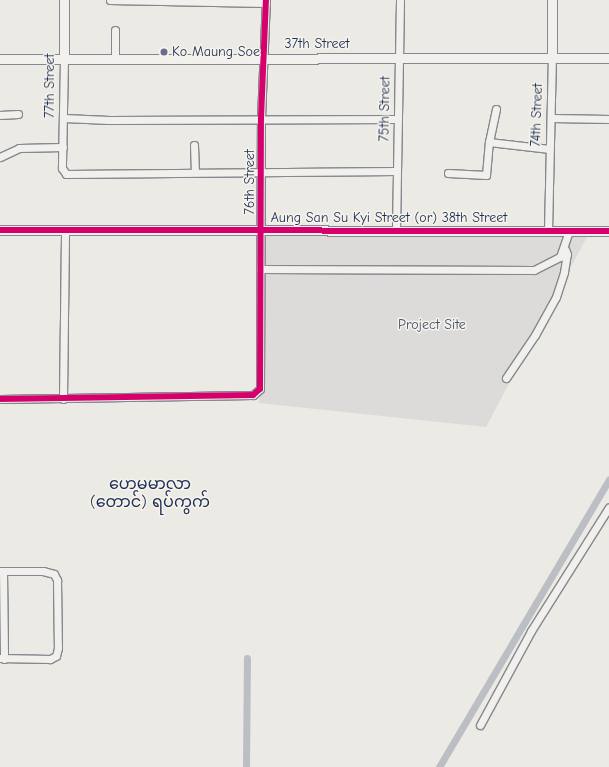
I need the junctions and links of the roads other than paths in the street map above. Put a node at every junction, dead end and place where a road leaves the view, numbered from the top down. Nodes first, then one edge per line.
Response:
1 (64, 0) edge
2 (110, 0) edge
3 (118, 0) edge
4 (400, 0) edge
5 (552, 0) edge
6 (211, 1) edge
7 (266, 1) edge
8 (115, 30) dead end
9 (115, 58) junction
10 (262, 58) junction
11 (609, 58) edge
12 (0, 59) edge
13 (64, 59) junction
14 (399, 59) junction
15 (552, 59) junction
16 (496, 109) dead end
17 (0, 114) edge
18 (18, 114) dead end
19 (64, 118) junction
20 (261, 118) junction
21 (552, 118) junction
22 (398, 119) junction
23 (609, 119) edge
24 (489, 142) junction
25 (194, 145) dead end
26 (63, 147) junction
27 (550, 149) junction
28 (0, 157) edge
29 (396, 171) junction
30 (195, 172) junction
31 (262, 172) junction
32 (448, 173) dead end
33 (65, 229) junction
34 (262, 229) junction
35 (0, 230) edge
36 (396, 230) junction
37 (548, 231) junction
38 (569, 231) junction
39 (609, 231) edge
40 (565, 249) junction
41 (260, 269) junction
42 (506, 378) dead end
43 (0, 398) edge
44 (63, 399) junction
45 (609, 507) edge
46 (2, 571) edge
47 (2, 659) edge
48 (480, 725) dead end

1 - 13 street, 77th Street
2 - 3 street
3 - 6 street
4 - 14 street, 75th Street
5 - 15 street, 74th Street
6 - 7 street
7 - 10 street, 76th Street
8 - 9 street
9 - 10 street, 37th Street
9 - 13 street, 37th Street
10 - 14 street, 37th Street
10 - 20 street, 76th Street
11 - 15 street, 37th Street
12 - 13 street, 37th Street
13 - 19 street, 77th Street
14 - 15 street, 37th Street
14 - 22 street, 75th Street
15 - 21 street, 74th Street
16 - 24 street
17 - 18 street
19 - 20 street
19 - 26 street, 77th Street
20 - 22 street
20 - 31 street, 76th Street
21 - 23 street
21 - 27 street, 74th Street
22 - 29 street, 75th Street
24 - 27 street
24 - 32 street
25 - 30 street
26 - 28 street
26 - 30 street, 77th Street
27 - 37 street, 74th Street
29 - 31 street
29 - 36 street, 75th Street
30 - 31 street
31 - 34 street, 76th Street
33 - 34 street, Aung San Su Kyi Street (or) 38th Street
33 - 35 street, Aung San Su Kyi Street (or) 38th Street
33 - 44 street
34 - 36 street, Aung San Su Kyi Street (or) 38th Street
34 - 41 street, 76th Street
36 - 37 street, Aung San Su Kyi Street (or) 38th Street
37 - 38 street, Aung San Su Kyi Street (or) 38th Street
38 - 39 street, Aung San Su Kyi Street (or) 38th Street
38 - 40 street
40 - 41 street
40 - 42 street
41 - 44 street, 76th Street
43 - 44 street
45 - 48 street
46 - 47 street
46 - 47 street

